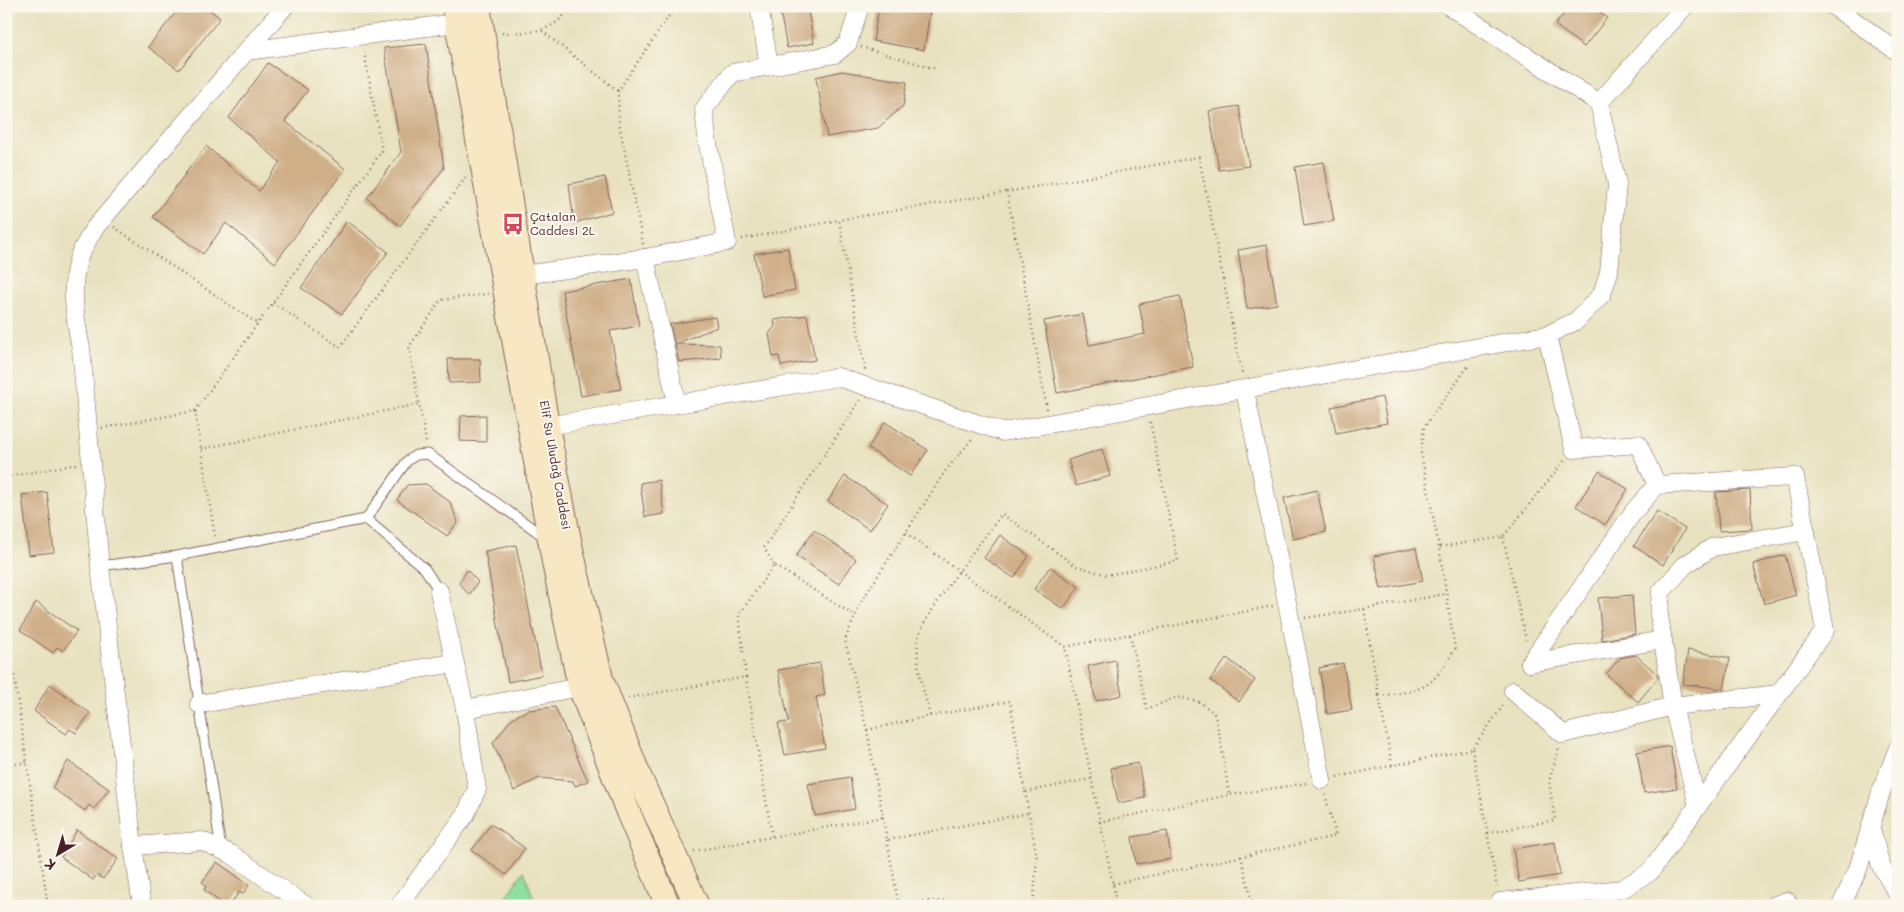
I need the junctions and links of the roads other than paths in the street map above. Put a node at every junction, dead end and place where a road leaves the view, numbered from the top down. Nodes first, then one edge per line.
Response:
1 (285, 6) edge
2 (478, 6) edge
3 (759, 6) edge
4 (860, 6) edge
5 (1449, 6) edge
6 (1685, 6) edge
7 (1833, 6) edge
8 (455, 15) edge
9 (247, 51) junction
10 (1898, 52) edge
11 (769, 66) junction
12 (1599, 103) junction
13 (645, 258) junction
14 (523, 275) junction
15 (1547, 335) junction
16 (1245, 390) junction
17 (677, 404) junction
18 (547, 426) junction
19 (1657, 485) junction
20 (366, 519) junction
21 (1806, 531) junction
22 (550, 542) junction
23 (177, 556) junction
24 (100, 566) junction
25 (439, 591) joint
26 (1662, 640) junction
27 (455, 663) junction
28 (580, 686) junction
29 (1513, 691) road end
30 (1778, 694) junction
31 (199, 704) junction
32 (1673, 706) junction
33 (465, 709) junction
34 (1898, 748) edge
35 (1322, 780) road end
36 (1698, 806) junction
37 (1871, 829) junction
38 (133, 846) junction
39 (221, 850) junction
40 (1898, 895) edge
41 (141, 902) edge
42 (1500, 902) road end
43 (306, 906) edge
44 (399, 906) edge
45 (668, 906) edge
46 (697, 906) edge
47 (1773, 906) edge
48 (1789, 906) edge
49 (1841, 906) edge

1 - 9 street
2 - 14 main road, Elif Su Uludağ Caddesi
3 - 11 street
4 - 11 street
5 - 12 street
6 - 12 street
7 - 10 street
8 - 9 street
8 - 22 main road, Elif Su Uludağ Caddesi
9 - 24 street
11 - 13 street
12 - 15 street
13 - 14 street
13 - 17 street
14 - 18 main road, Elif Su Uludağ Caddesi
15 - 16 street
15 - 19 street
16 - 17 street
16 - 35 street
17 - 18 street
18 - 46 main road, Elif Su Uludağ Caddesi
19 - 21 street
19 - 26 street
20 - 22 lane
20 - 23 lane
20 - 25 lane
21 - 26 street
21 - 30 street
22 - 28 main road, Elif Su Uludağ Caddesi
23 - 24 lane
23 - 31 lane
24 - 38 street
25 - 27 street
26 - 32 street
27 - 31 street
27 - 33 street
28 - 33 street
28 - 45 main road, Elif Su Uludağ Caddesi
29 - 32 street
30 - 32 street
30 - 36 street
31 - 39 lane
32 - 36 street
33 - 44 street
34 - 37 street
36 - 42 street
37 - 40 street
37 - 49 street
38 - 39 street
38 - 41 street
39 - 43 street
47 - 48 street

